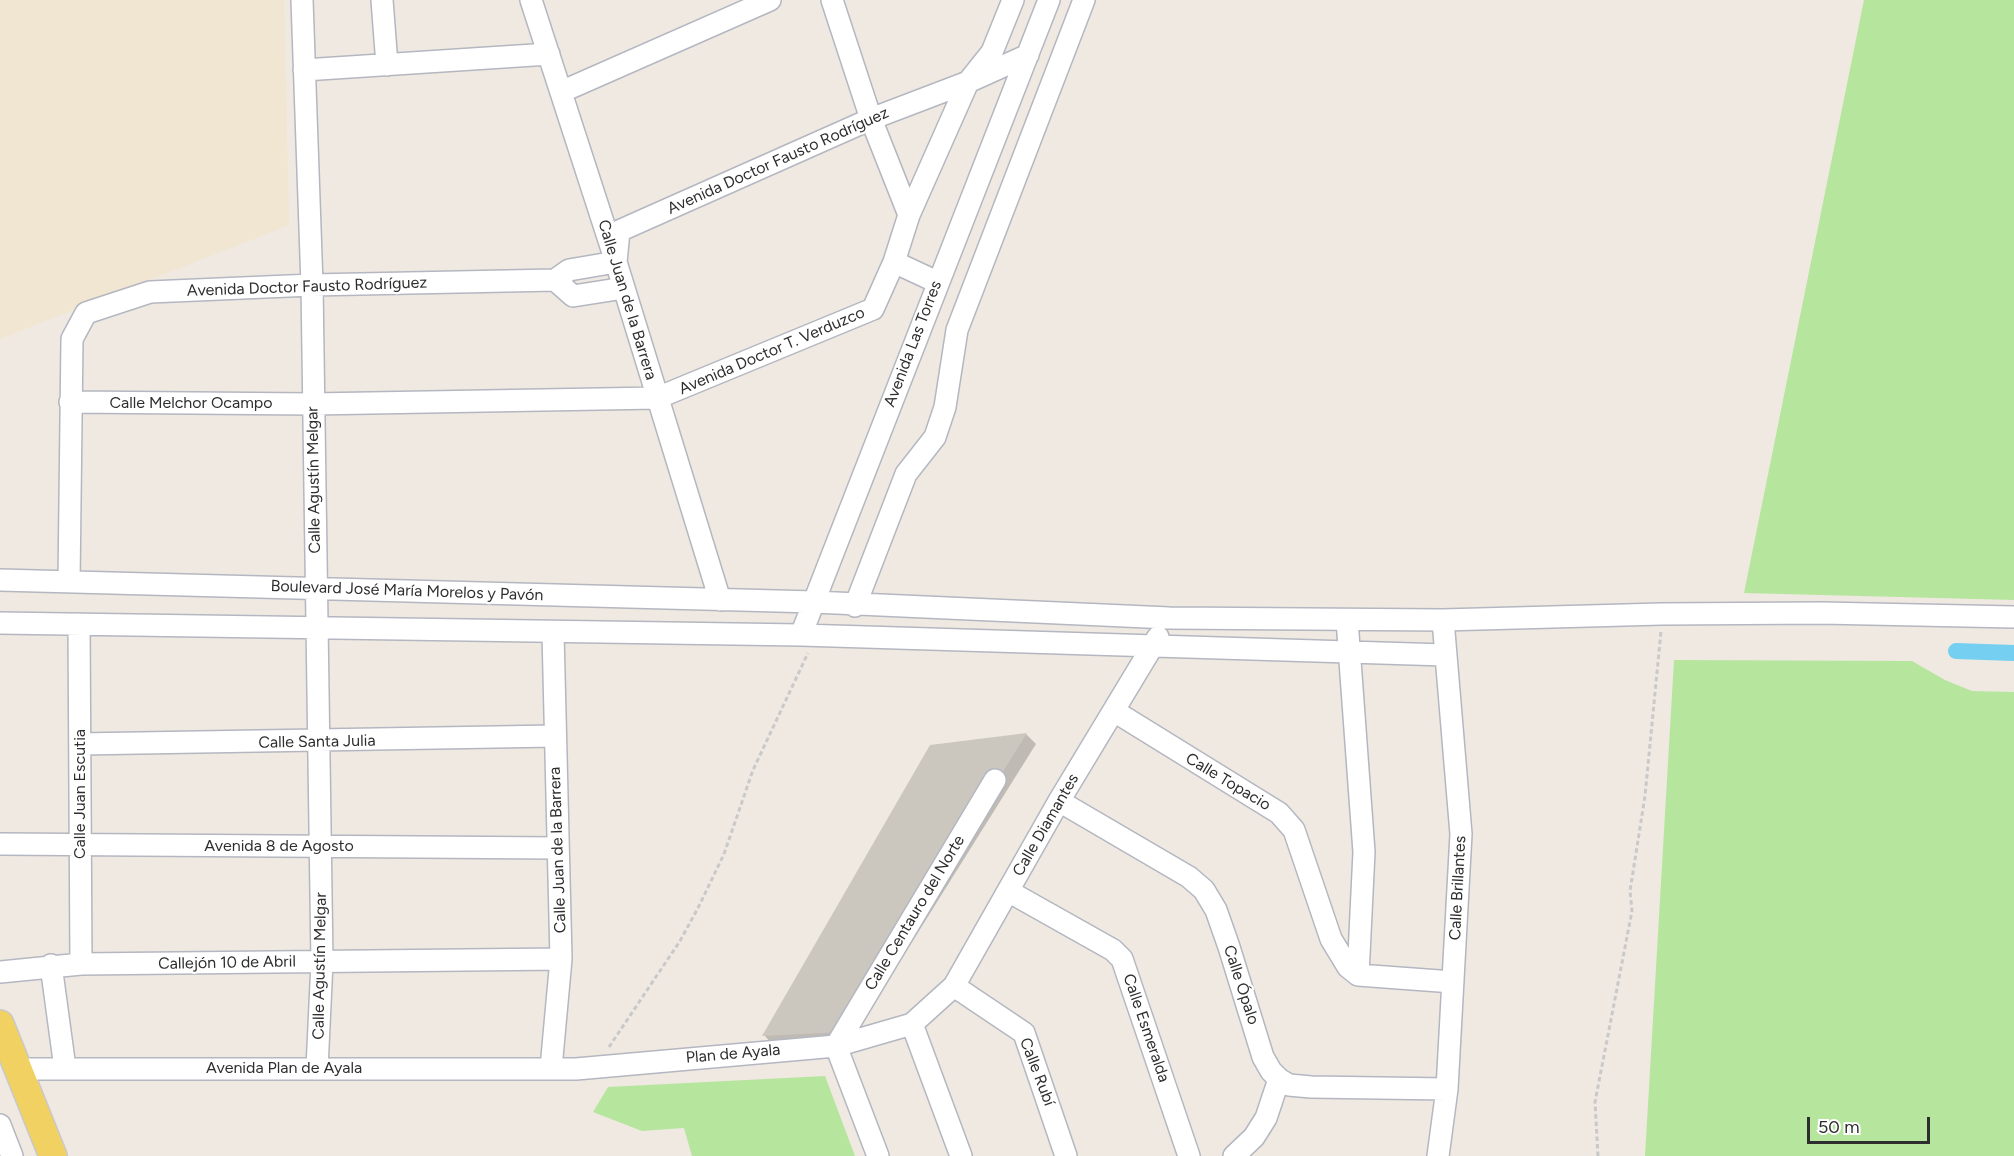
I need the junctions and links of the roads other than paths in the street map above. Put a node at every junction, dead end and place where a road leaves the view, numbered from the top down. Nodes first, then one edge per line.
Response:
1 (302, 0) edge
2 (382, 0) edge
3 (531, 0) edge
4 (770, 0) edge
5 (832, 0) edge
6 (1013, 0) edge
7 (1048, 0) edge
8 (1084, 0) edge
9 (549, 54) junction
10 (1028, 55) junction
11 (387, 65) junction
12 (304, 70) junction
13 (969, 82) junction
14 (561, 92) junction
15 (871, 119) junction
16 (909, 215) junction
17 (616, 262) junction
18 (894, 262) junction
19 (555, 280) junction
20 (937, 282) junction
21 (312, 285) junction
22 (624, 288) junction
23 (657, 398) junction
24 (70, 402) junction
25 (313, 404) junction
26 (0, 580) edge
27 (69, 582) junction
28 (316, 589) junction
29 (720, 600) junction
30 (814, 602) junction
31 (855, 606) junction
32 (2014, 617) edge
33 (1169, 618) junction
34 (1347, 620) junction
35 (1443, 620) junction
36 (0, 623) edge
37 (79, 624) junction
38 (317, 627) junction
39 (553, 633) junction
40 (809, 635) junction
41 (1153, 646) junction
42 (1347, 652) junction
43 (1446, 655) junction
44 (1114, 711) junction
45 (555, 736) junction
46 (319, 742) junction
47 (80, 744) junction
48 (995, 780) dead end
49 (1059, 801) junction
50 (0, 844) edge
51 (80, 845) junction
52 (320, 846) junction
53 (557, 848) junction
54 (1008, 891) junction
55 (561, 959) junction
56 (322, 962) junction
57 (81, 964) junction
58 (51, 965) junction
59 (0, 972) edge
60 (1358, 975) junction
61 (1453, 982) junction
62 (954, 986) junction
63 (0, 1024) edge
64 (912, 1024) junction
65 (836, 1046) junction
66 (65, 1068) junction
67 (317, 1068) junction
68 (551, 1068) junction
69 (18, 1069) junction
70 (1279, 1079) junction
71 (1447, 1089) junction
72 (0, 1125) edge
73 (12, 1156) edge
74 (53, 1156) edge
75 (878, 1156) edge
76 (961, 1156) edge
77 (1066, 1156) edge
78 (1189, 1156) edge
79 (1234, 1156) edge
80 (1438, 1156) edge

1 - 12 street, Calle Agustín Melgar
2 - 11 street
3 - 9 street, Calle Juan de la Barrera
4 - 14 street
5 - 15 street
6 - 13 street
7 - 10 street, Avenida Las Torres
8 - 31 street
9 - 11 street
9 - 14 street, Calle Juan de la Barrera
10 - 13 street, Avenida Doctor Fausto Rodríguez
10 - 20 street, Avenida Las Torres
11 - 12 street
12 - 21 street, Calle Agustín Melgar
13 - 15 street, Avenida Doctor Fausto Rodríguez
13 - 16 street
14 - 17 street, Calle Juan de la Barrera
15 - 16 street
15 - 17 street, Avenida Doctor Fausto Rodríguez
16 - 18 street, Avenida Doctor T. Verduzco
17 - 19 street, Avenida Doctor Fausto Rodríguez
17 - 22 street, Calle Juan de la Barrera
18 - 20 street
18 - 23 street, Avenida Doctor T. Verduzco
19 - 21 street, Avenida Doctor Fausto Rodríguez
19 - 22 street
20 - 30 street, Avenida Las Torres
21 - 24 street, Avenida Doctor Fausto Rodríguez
21 - 25 street, Calle Agustín Melgar
22 - 23 street, Calle Juan de la Barrera
23 - 25 street, Calle Melchor Ocampo
23 - 29 street, Calle Juan de la Barrera
24 - 25 street, Calle Melchor Ocampo
24 - 27 street
25 - 28 street, Calle Agustín Melgar
26 - 27 street, Boulevard José María Morelos y Pavón
27 - 28 street, Boulevard José María Morelos y Pavón
28 - 29 street, Boulevard José María Morelos y Pavón
28 - 38 street, Calle Agustín Melgar
29 - 30 street, Boulevard José María Morelos y Pavón
30 - 31 street, Boulevard José María Morelos y Pavón
30 - 40 street, Avenida Las Torres
31 - 33 street, Boulevard José María Morelos y Pavón
32 - 35 street, Boulevard José María Morelos y Pavón
33 - 34 street, Boulevard José María Morelos y Pavón
33 - 41 street, Calle Diamantes
34 - 35 street, Boulevard José María Morelos y Pavón
34 - 42 street
35 - 43 street, Calle Brillantes
36 - 37 street
37 - 38 street
37 - 47 street, Calle Juan Escutia
38 - 39 street
38 - 46 street, Calle Agustín Melgar
39 - 40 street
39 - 45 street, Calle Juan de la Barrera
40 - 41 street
41 - 42 street
41 - 44 street, Calle Diamantes
42 - 43 street
42 - 60 street
43 - 61 street, Calle Brillantes
44 - 49 street, Calle Diamantes
44 - 60 street, Calle Topacio
45 - 46 street, Calle Santa Julia
45 - 53 street, Calle Juan de la Barrera
46 - 47 street, Calle Santa Julia
46 - 52 street, Calle Agustín Melgar
47 - 51 street, Calle Juan Escutia
48 - 65 street, Calle Centauro del Norte
49 - 54 street, Calle Diamantes
49 - 70 street, Calle Ópalo
50 - 51 street, Avenida 8 de Agosto
51 - 52 street, Avenida 8 de Agosto
51 - 57 street, Calle Juan Escutia
52 - 53 street, Avenida 8 de Agosto
52 - 56 street, Calle Agustín Melgar
53 - 55 street, Calle Juan de la Barrera
54 - 62 street, Calle Diamantes
54 - 78 street, Calle Esmeralda
55 - 56 street, Callejón 10 de Abril
55 - 68 street, Calle Juan de la Barrera
56 - 57 street, Callejón 10 de Abril
56 - 67 street, Calle Agustín Melgar
57 - 58 street, Callejón 10 de Abril
58 - 59 street, Callejón 10 de Abril
58 - 66 street
60 - 61 street
61 - 71 street, Calle Brillantes
62 - 64 street, Calle Diamantes
62 - 77 street, Calle Rubí
63 - 69 main road
64 - 65 street, Plan de Ayala
64 - 76 street
65 - 68 street, Plan de Ayala
65 - 75 street
66 - 67 street, Avenida Plan de Ayala
66 - 69 street, Avenida Plan de Ayala
67 - 68 street, Avenida Plan de Ayala
69 - 74 main road
70 - 71 street
70 - 79 street
71 - 80 street, Calle Brillantes
72 - 73 street

